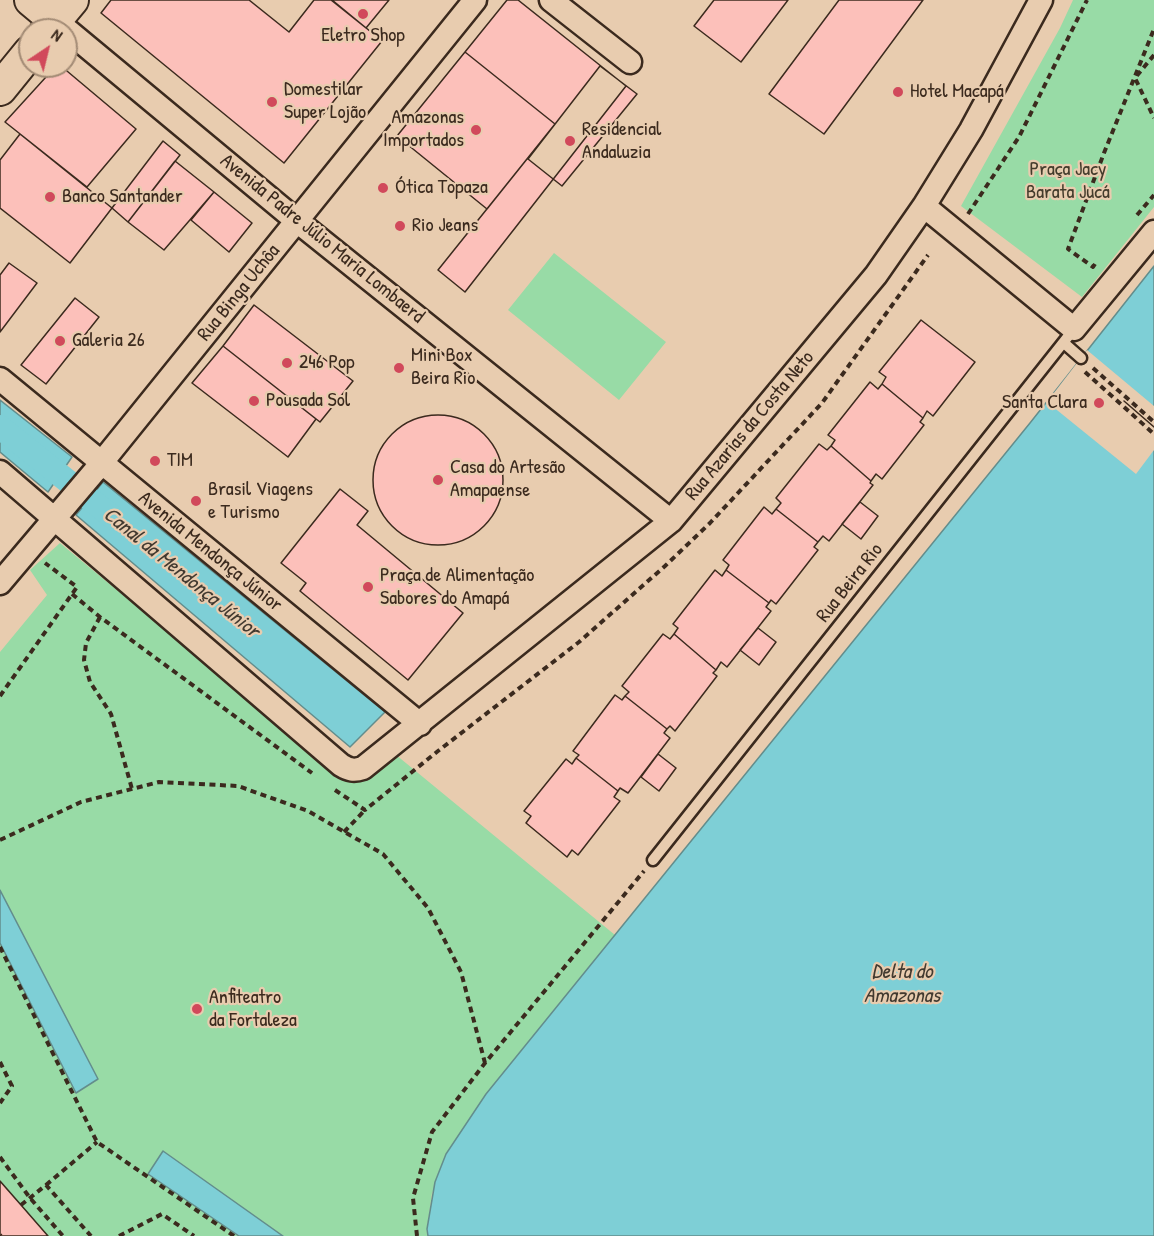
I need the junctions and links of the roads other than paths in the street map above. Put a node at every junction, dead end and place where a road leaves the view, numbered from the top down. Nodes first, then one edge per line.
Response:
1 (31, 0) edge
2 (475, 0) edge
3 (551, 0) edge
4 (1041, 0) edge
5 (58, 17) edge
6 (630, 62) dead end
7 (18, 67) edge
8 (0, 89) edge
9 (924, 206) junction
10 (297, 221) junction
11 (1154, 232) edge
12 (1065, 340) junction
13 (1081, 358) road end
14 (0, 380) edge
15 (98, 468) junction
16 (0, 472) edge
17 (60, 514) junction
18 (671, 521) junction
19 (0, 583) edge
20 (420, 724) junction
21 (654, 860) road end

1 - 5 main road, Avenida Padre Júlio Maria Lombaerd
2 - 10 street, Rua Binga Uchôa
3 - 6 street
4 - 9 street, Rua Azarias da Costa Neto
5 - 10 street, Avenida Padre Júlio Maria Lombaerd
7 - 8 main road
9 - 12 street
9 - 18 street, Rua Azarias da Costa Neto
10 - 15 street, Rua Binga Uchôa
10 - 18 street, Avenida Padre Júlio Maria Lombaerd
11 - 12 street
12 - 13 lane
12 - 21 lane, Rua Beira Rio
14 - 15 street, Avenida Mendonça Júnior
15 - 17 street, Rua Binga Uchôa
15 - 20 street, Avenida Mendonça Júnior
16 - 17 street
17 - 19 street, Rua Binga Uchôa
17 - 20 street, Rua Azarias da Costa Neto
18 - 20 street, Rua Azarias da Costa Neto

